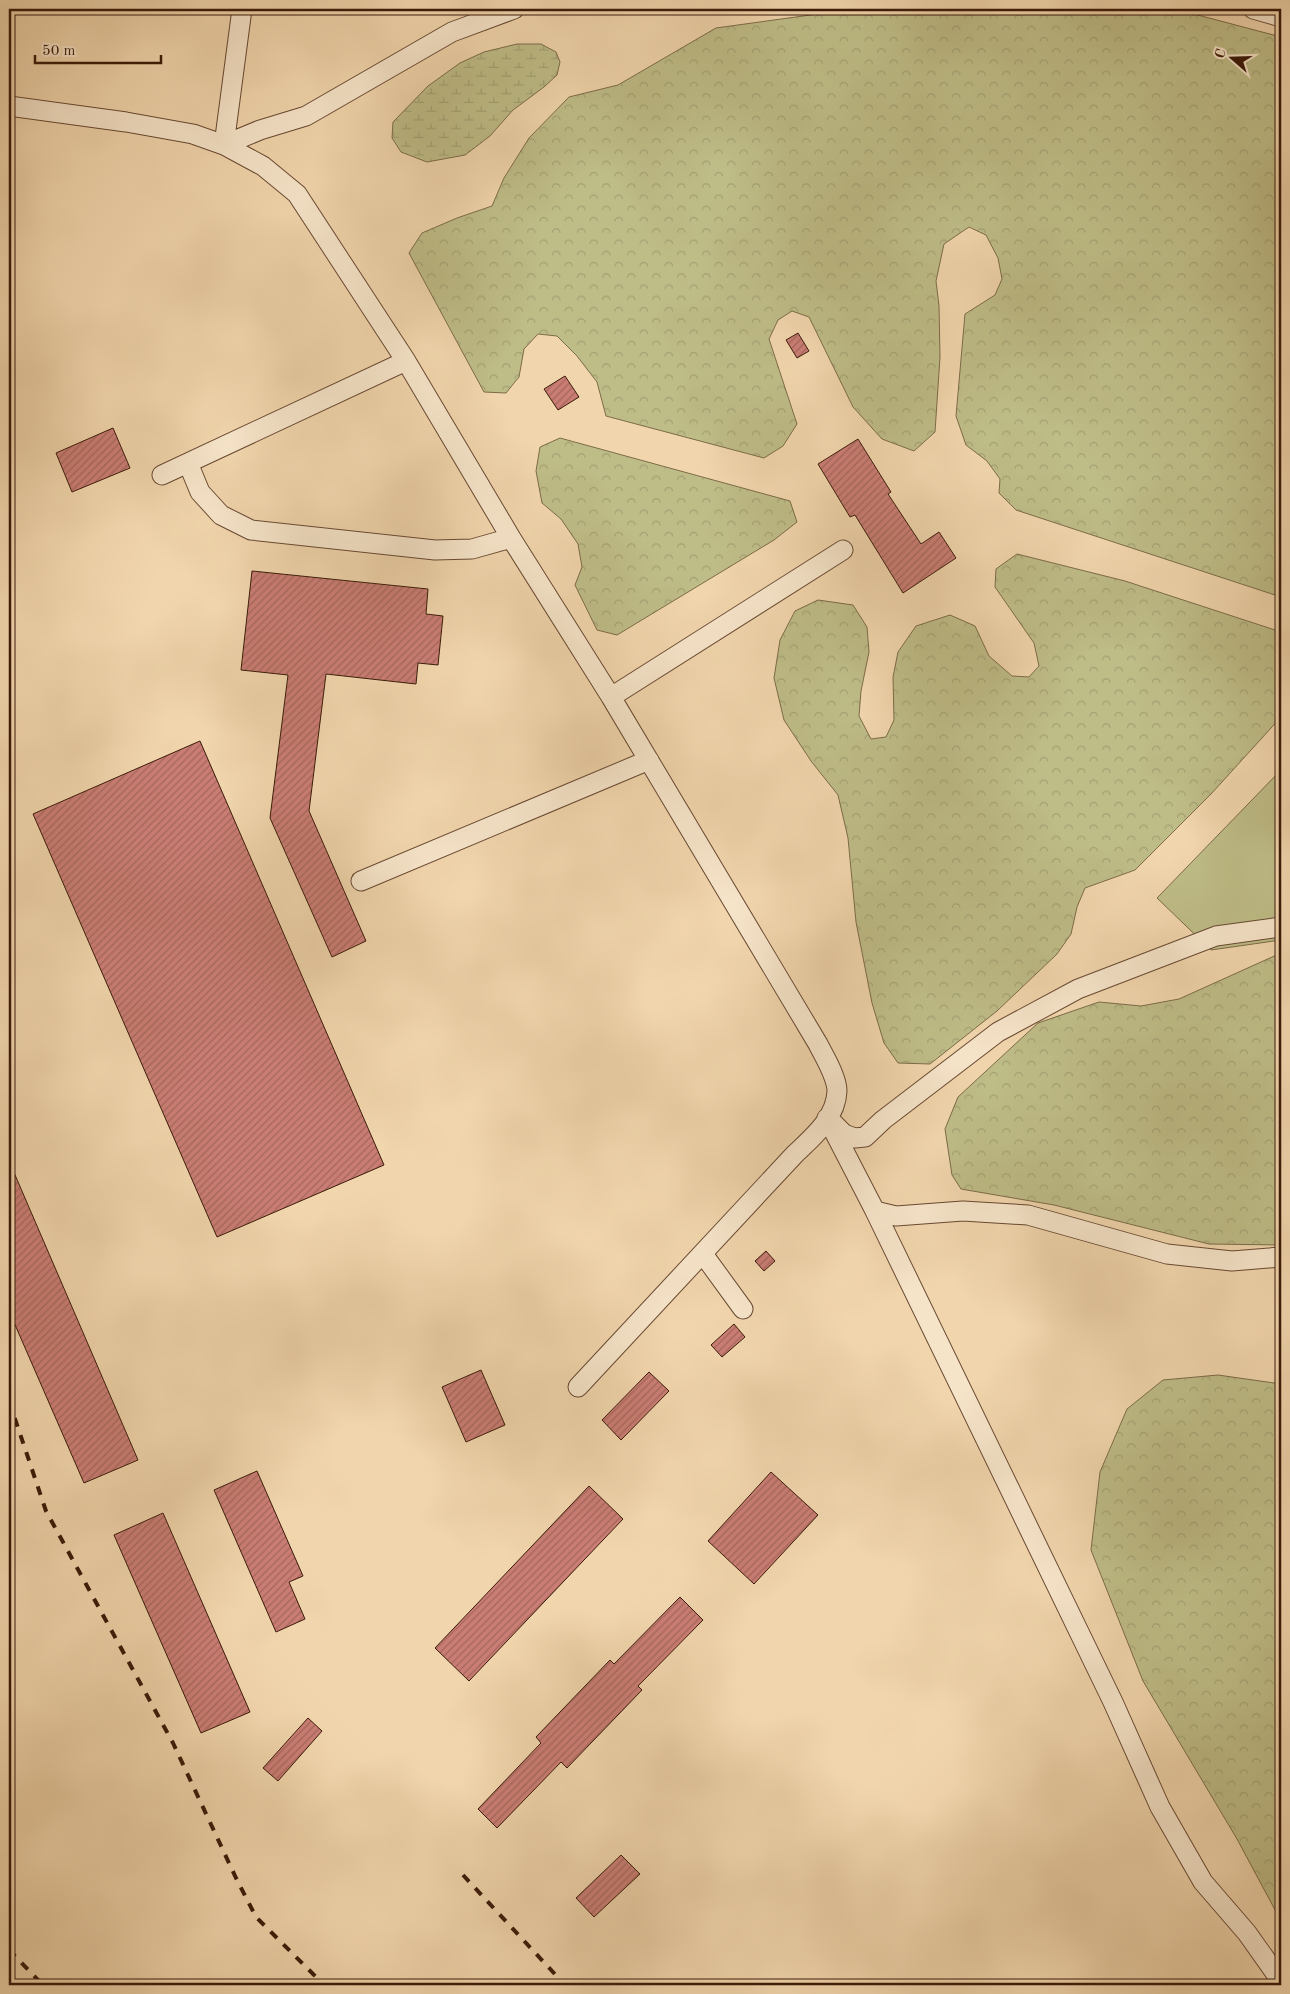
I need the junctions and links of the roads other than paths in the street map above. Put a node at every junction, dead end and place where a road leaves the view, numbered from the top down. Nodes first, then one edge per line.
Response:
1 (242, 9) edge
2 (514, 9) edge
3 (1252, 9) edge
4 (1281, 17) edge
5 (9, 106) edge
6 (224, 145) junction
7 (406, 361) junction
8 (188, 463) junction
9 (162, 475) dead end
10 (511, 538) junction
11 (843, 550) dead end
12 (612, 697) junction
13 (649, 760) junction
14 (361, 881) dead end
15 (1281, 927) edge
16 (827, 1118) junction
17 (875, 1212) junction
18 (703, 1254) junction
19 (1281, 1257) edge
20 (743, 1309) dead end
21 (578, 1387) dead end
22 (1281, 1981) edge

1 - 6 street
2 - 6 street
3 - 4 street
5 - 6 street
6 - 7 street
7 - 8 street
7 - 10 street
8 - 9 street
8 - 10 street
10 - 12 street
11 - 12 street
12 - 13 street
13 - 14 street
13 - 16 street
15 - 16 street
16 - 17 street
16 - 18 street
17 - 19 street
17 - 22 street
18 - 20 street
18 - 21 street

